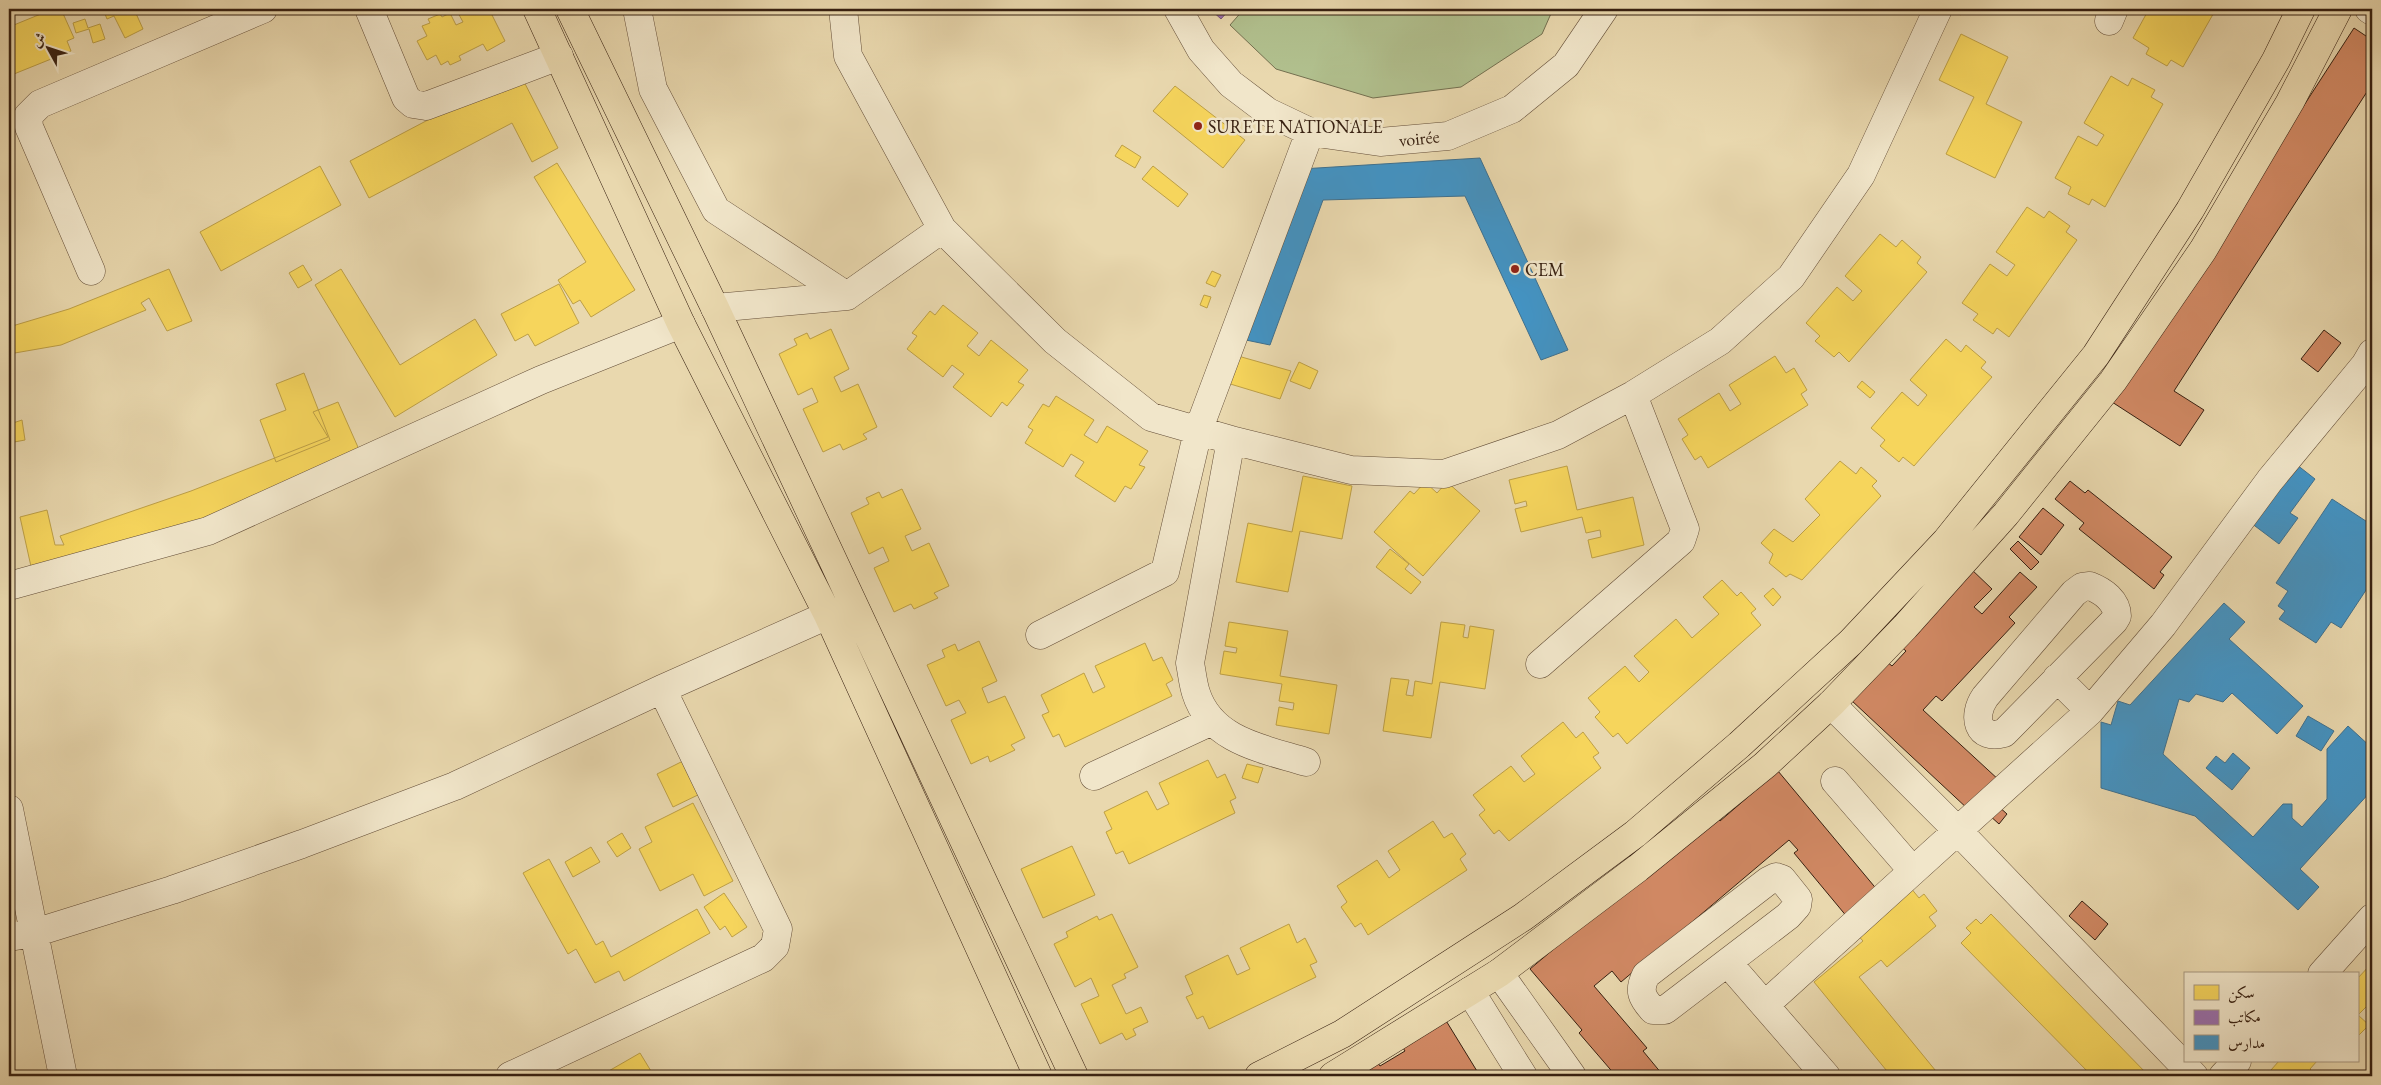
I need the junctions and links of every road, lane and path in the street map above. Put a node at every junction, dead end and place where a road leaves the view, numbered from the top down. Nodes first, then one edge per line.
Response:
1 (263, 9) edge
2 (369, 9) edge
3 (537, 9) edge
4 (570, 9) edge
5 (637, 9) edge
6 (844, 9) edge
7 (1178, 9) edge
8 (1604, 9) edge
9 (1938, 9) edge
10 (2301, 9) edge
11 (2338, 9) edge
12 (559, 56) junction
13 (1310, 132) junction
14 (942, 228) junction
15 (91, 270) dead end
16 (847, 296) junction
17 (716, 308) junction
18 (681, 324) junction
19 (2372, 354) edge
20 (1632, 395) junction
21 (1198, 431) junction
22 (1231, 440) junction
23 (9, 586) edge
24 (828, 615) junction
25 (1040, 635) dead end
26 (1540, 664) dead end
27 (2056, 678) junction
28 (662, 689) junction
29 (1831, 704) junction
30 (2090, 711) junction
31 (1212, 721) junction
32 (1306, 762) dead end
33 (1094, 776) dead end
34 (1835, 781) dead end
35 (9, 809) edge
36 (1958, 831) junction
37 (1913, 871) junction
38 (2372, 920) edge
39 (22, 935) edge
40 (1728, 963) junction
41 (2324, 972) edge
42 (1499, 973) junction
43 (1470, 992) junction
44 (1765, 1005) junction
45 (2236, 1062) edge
46 (63, 1076) edge
47 (510, 1076) edge
48 (1038, 1076) edge
49 (1074, 1076) edge
50 (1259, 1076) edge
51 (1333, 1076) edge
52 (1523, 1076) edge
53 (1572, 1076) edge
54 (1826, 1076) edge
55 (2194, 1076) edge
56 (2222, 1076) edge

1 - 15 street
2 - 12 street
3 - 12 main road
4 - 17 main road
5 - 16 street
6 - 14 street
7 - 13 street, voirée
8 - 13 street, voirée
9 - 20 street
10 - 50 main road
11 - 29 main road
12 - 18 main road
13 - 21 street
14 - 16 street
14 - 21 street
16 - 17 street
17 - 49 main road
18 - 23 street
18 - 24 main road
19 - 30 street
20 - 22 street
20 - 26 street
21 - 22 street
21 - 25 street
22 - 31 street
24 - 28 street
24 - 48 main road
27 - 27 street
27 - 30 street
28 - 39 street
28 - 47 street
29 - 36 street
29 - 42 main road
30 - 36 street
31 - 32 street
31 - 33 street
34 - 37 street
35 - 39 street
36 - 37 street
36 - 55 street
37 - 44 street
38 - 41 street
39 - 46 street
40 - 40 street
40 - 44 street
42 - 43 main road
42 - 53 street
43 - 51 main road
43 - 52 street
44 - 54 street
45 - 56 street

